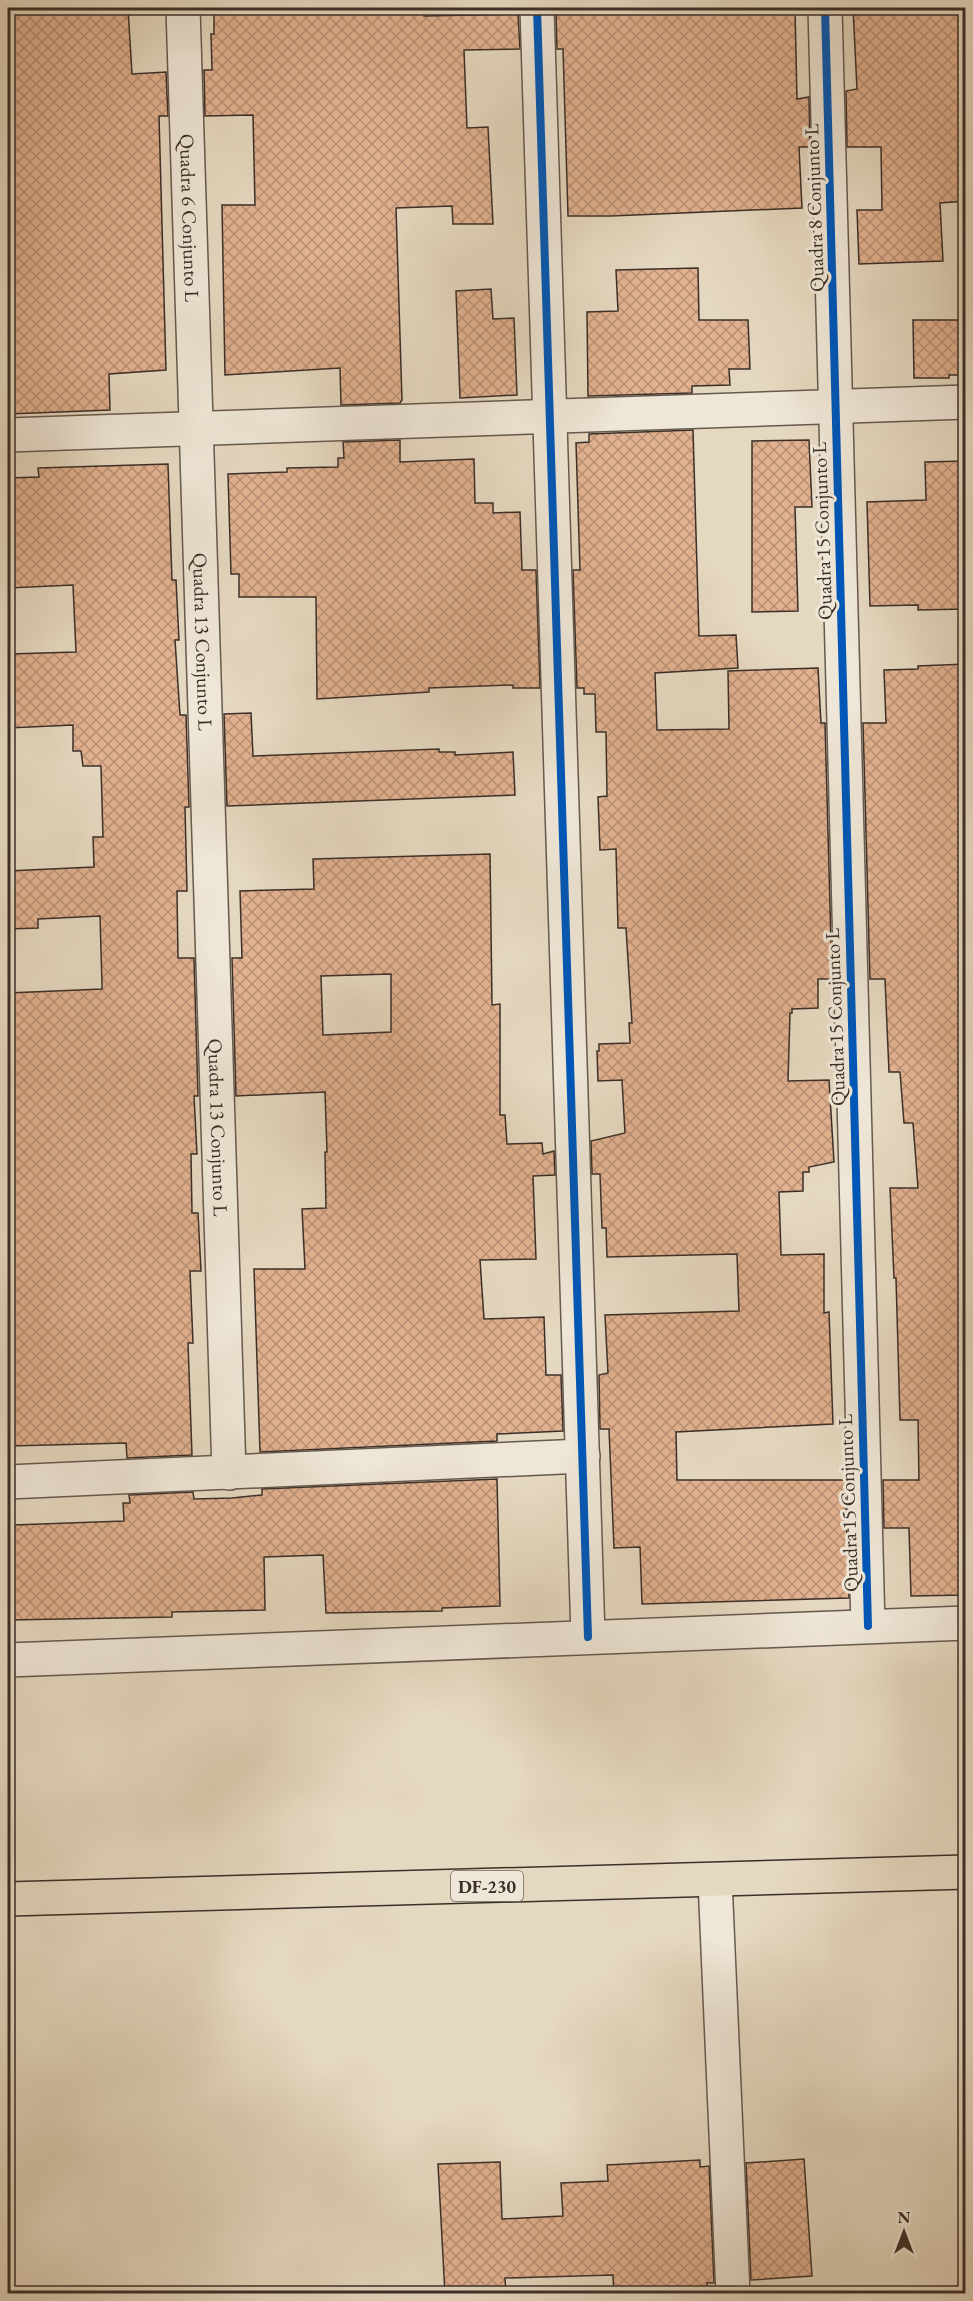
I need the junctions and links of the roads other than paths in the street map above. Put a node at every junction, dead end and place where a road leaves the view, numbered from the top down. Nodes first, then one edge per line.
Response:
1 (183, 8) edge
2 (537, 8) edge
3 (825, 8) edge
4 (966, 402) edge
5 (836, 407) junction
6 (550, 416) junction
7 (196, 429) junction
8 (8, 435) edge
9 (583, 1456) junction
10 (229, 1473) junction
11 (8, 1482) edge
12 (966, 1623) edge
13 (868, 1626) junction
14 (588, 1637) junction
15 (8, 1660) edge
16 (966, 1872) edge
17 (715, 1880) junction
18 (8, 1899) edge
19 (733, 2294) edge

1 - 7 street, Quadra 6 Conjunto L
2 - 6 street
3 - 5 street, Quadra 8 Conjunto L
4 - 5 street
5 - 6 street
5 - 13 street, Quadra 15 Conjunto L
6 - 7 street
6 - 9 street
7 - 8 street
7 - 10 street, Quadra 13 Conjunto L
9 - 10 street
9 - 14 street
10 - 11 street
12 - 13 street
13 - 14 street
14 - 15 street
16 - 17 main road, DF-230 / DF-230
17 - 18 main road, DF-230 / DF-230
17 - 19 street

